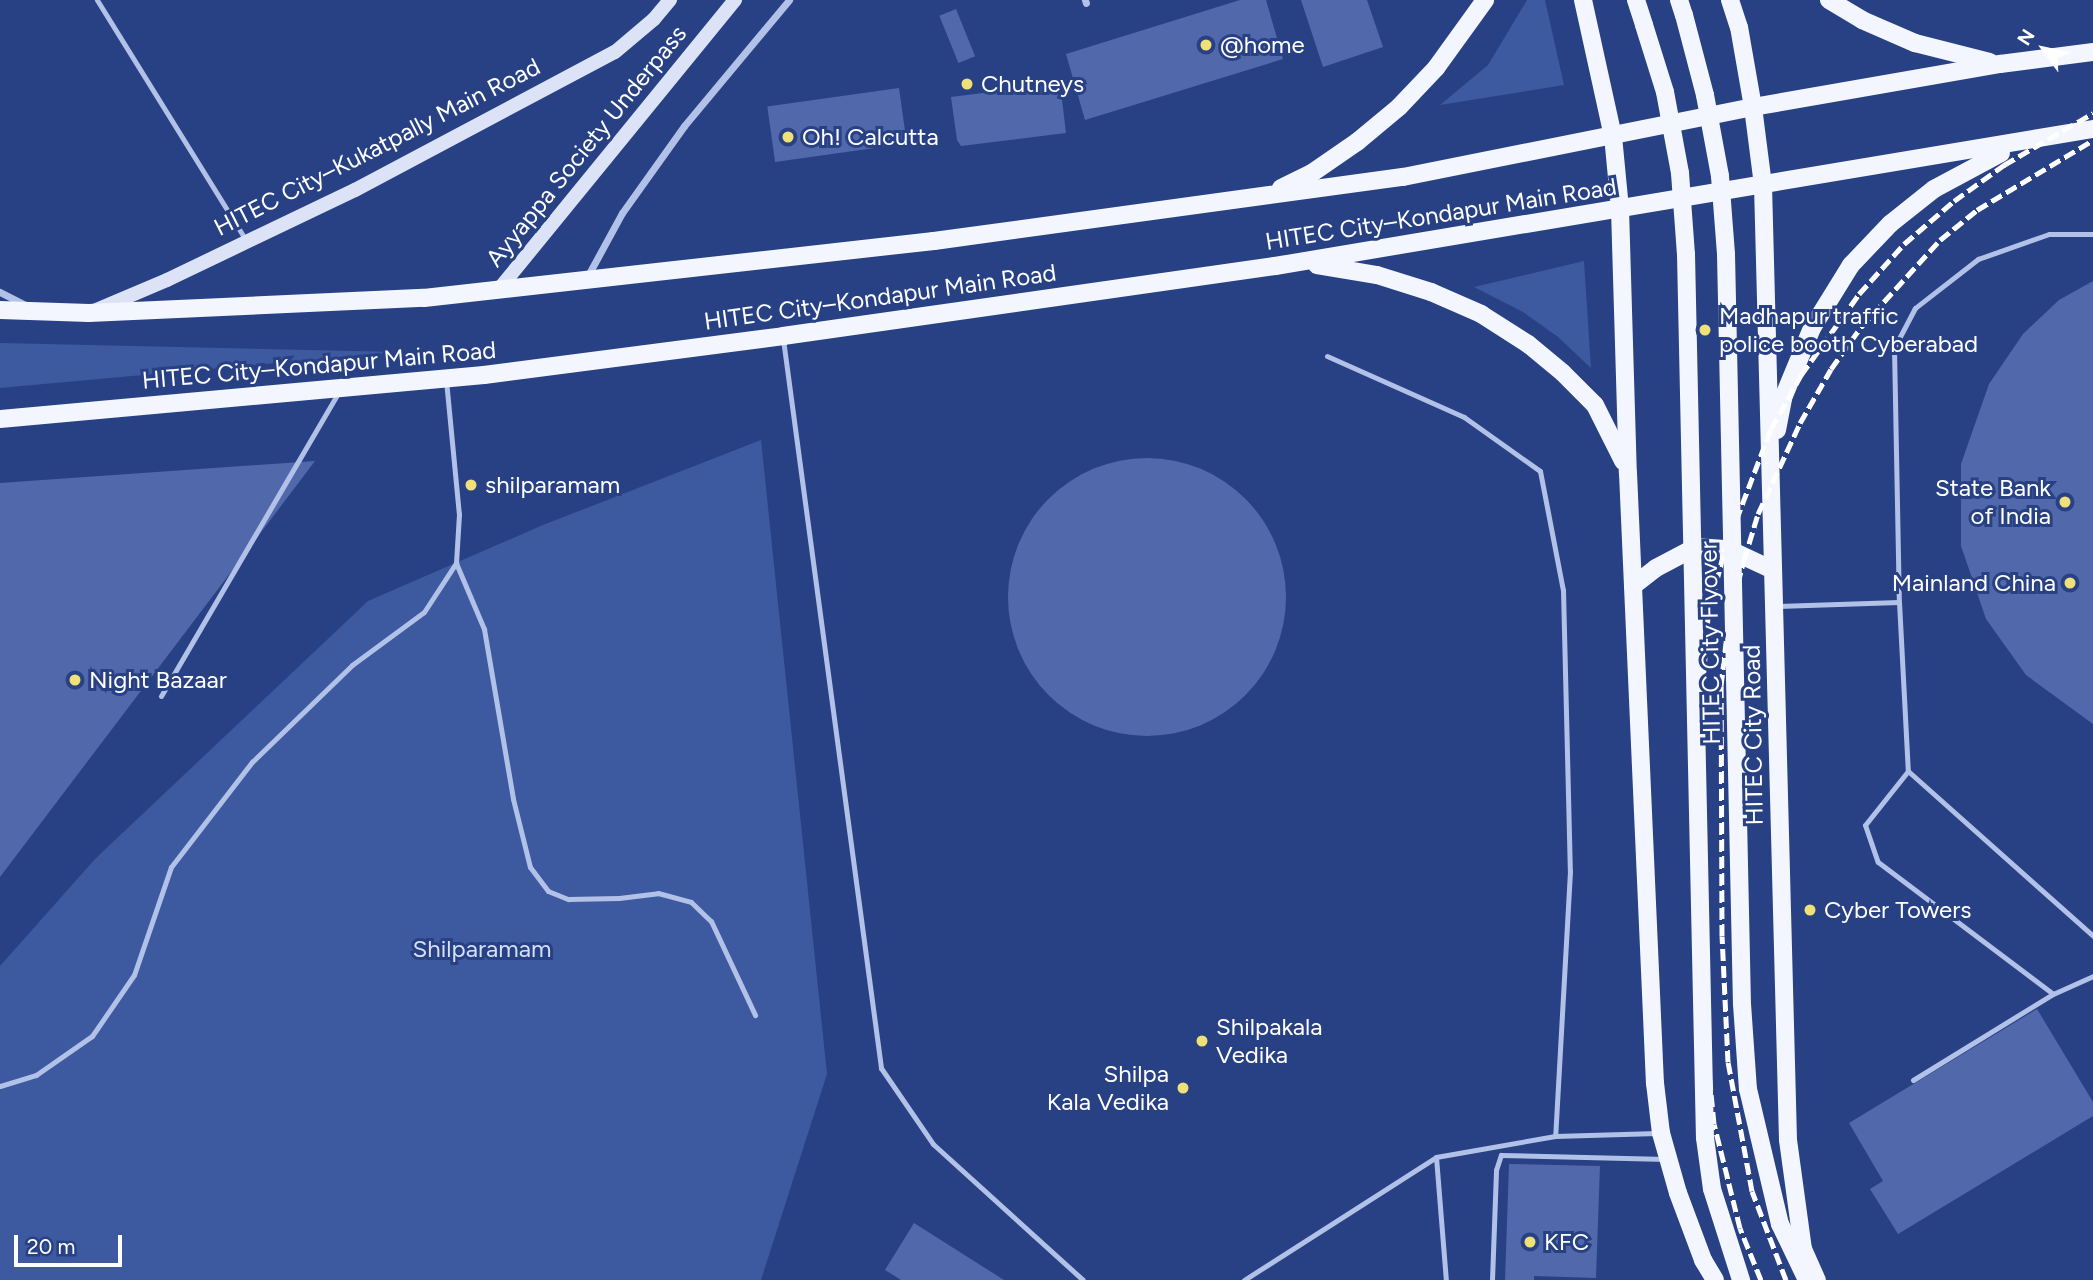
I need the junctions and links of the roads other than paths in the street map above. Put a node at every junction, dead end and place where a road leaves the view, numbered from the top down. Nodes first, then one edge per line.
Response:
1 (97, 0) edge
2 (670, 0) edge
3 (735, 0) edge
4 (789, 0) edge
5 (1485, 0) edge
6 (1583, 0) edge
7 (1636, 0) edge
8 (1679, 0) edge
9 (1730, 0) edge
10 (1829, 0) edge
11 (2093, 52) edge
12 (2000, 64) junction
13 (1753, 107) junction
14 (2093, 129) edge
15 (1612, 136) junction
16 (2027, 142) junction
17 (1763, 185) junction
18 (1265, 195) junction
19 (1620, 209) junction
20 (2093, 234) edge
21 (247, 242) junction
22 (1275, 266) junction
23 (586, 280) junction
24 (500, 288) junction
25 (0, 292) edge
26 (33, 309) junction
27 (0, 310) edge
28 (89, 313) junction
29 (783, 336) junction
30 (1327, 356) dead end
31 (446, 378) junction
32 (341, 387) junction
33 (0, 419) edge
34 (1770, 463) junction
35 (1628, 473) junction
36 (456, 563) junction
37 (1771, 569) junction
38 (1633, 586) junction
39 (1899, 602) junction
40 (1774, 606) junction
41 (161, 696) dead end
42 (1908, 771) junction
43 (2093, 936) edge
44 (2093, 976) edge
45 (2053, 994) junction
46 (755, 1015) dead end
47 (1913, 1080) dead end
48 (0, 1086) edge
49 (1661, 1133) junction
50 (1555, 1136) junction
51 (1436, 1157) junction
52 (1668, 1159) junction
53 (1083, 1280) edge
54 (1244, 1280) edge
55 (1446, 1280) edge
56 (1492, 1280) edge
57 (1715, 1280) edge
58 (1741, 1280) edge
59 (1807, 1280) edge
60 (1817, 1280) edge

1 - 21 lane
2 - 21 main road, HITEC City–Kukatpally Main Road
3 - 24 main road, Ayyappa Society Underpass
4 - 23 street
5 - 18 main road
6 - 15 main road
7 - 58 main road, HITEC City Flyover, bridge
8 - 59 main road, HITEC City Flyover, bridge
9 - 13 main road
10 - 12 main road
11 - 12 main road
12 - 13 main road
13 - 15 main road
13 - 17 main road, HITEC City Road
14 - 16 main road
15 - 18 main road
15 - 19 main road
16 - 17 main road, HITEC City–Kondapur Main Road
16 - 34 main road
17 - 19 main road, HITEC City–Kondapur Main Road
17 - 34 main road, HITEC City Road
18 - 23 main road
19 - 22 main road, HITEC City–Kondapur Main Road
19 - 35 main road
20 - 39 lane
21 - 28 main road, HITEC City–Kukatpally Main Road
22 - 29 main road, HITEC City–Kondapur Main Road
22 - 35 main road
23 - 24 main road
24 - 28 main road
25 - 26 street
26 - 27 main road
26 - 28 main road
29 - 31 main road, HITEC City–Kondapur Main Road
29 - 53 lane
30 - 50 lane
31 - 32 main road, HITEC City–Kondapur Main Road
31 - 36 lane
32 - 33 main road, HITEC City–Kondapur Main Road
32 - 41 lane
34 - 37 main road, HITEC City Road
35 - 38 main road
36 - 46 lane
36 - 48 lane
37 - 38 main road
37 - 40 main road, HITEC City Road
38 - 49 main road
39 - 40 lane
39 - 42 lane
40 - 60 main road, HITEC City Road
42 - 43 lane
42 - 45 lane
44 - 45 lane
45 - 47 lane
49 - 50 lane
49 - 52 main road
50 - 51 lane
51 - 54 lane
51 - 55 lane
52 - 56 lane
52 - 57 main road

